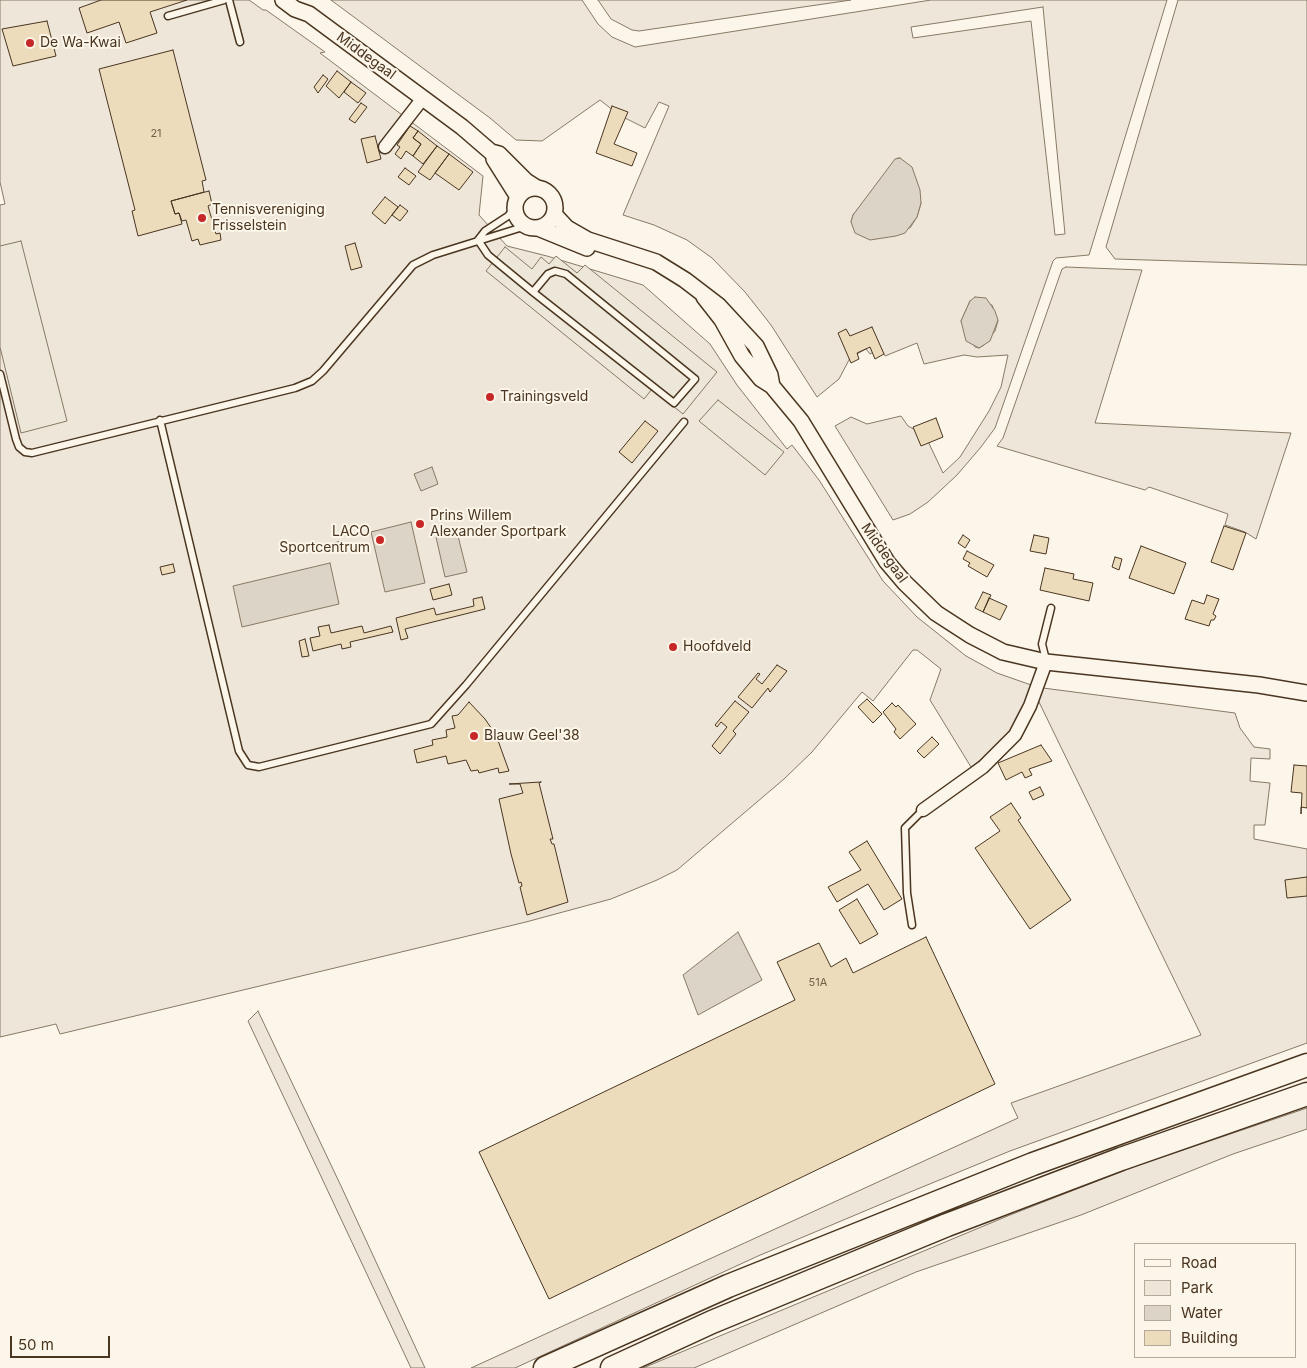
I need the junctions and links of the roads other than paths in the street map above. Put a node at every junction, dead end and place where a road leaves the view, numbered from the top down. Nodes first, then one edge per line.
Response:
1 (224, 0) edge
2 (229, 0) edge
3 (283, 0) edge
4 (301, 0) edge
5 (309, 14) junction
6 (168, 16) dead end
7 (240, 42) dead end
8 (423, 98) junction
9 (385, 147) dead end
10 (491, 152) junction
11 (537, 188) junction
12 (516, 203) junction
13 (554, 214) junction
14 (532, 227) junction
15 (478, 240) junction
16 (616, 251) junction
17 (533, 292) junction
18 (0, 374) edge
19 (160, 420) junction
20 (684, 422) dead end
21 (1051, 608) dead end
22 (1046, 662) junction
23 (1307, 693) edge
24 (923, 810) joint
25 (912, 925) dead end
26 (1307, 1065) edge
27 (1307, 1094) edge
28 (545, 1368) edge
29 (612, 1368) edge

1 - 6 lane
2 - 7 lane
3 - 5 street, Middegaal
4 - 5 street, Middegaal
5 - 8 street, Middegaal
8 - 9 street
8 - 10 street, Middegaal
10 - 11 street, Middegaal
10 - 12 street, Middegaal
11 - 12 street
11 - 13 street
12 - 14 street
12 - 15 lane
13 - 14 street
13 - 16 street, Middegaal
14 - 15 lane
14 - 16 street, Middegaal
15 - 17 lane
15 - 19 lane
16 - 22 street, Middegaal
17 - 17 lane
18 - 19 lane
19 - 20 lane
21 - 22 lane
22 - 23 street, Middegaal
22 - 24 street
24 - 25 lane
26 - 28 highway
27 - 29 highway

